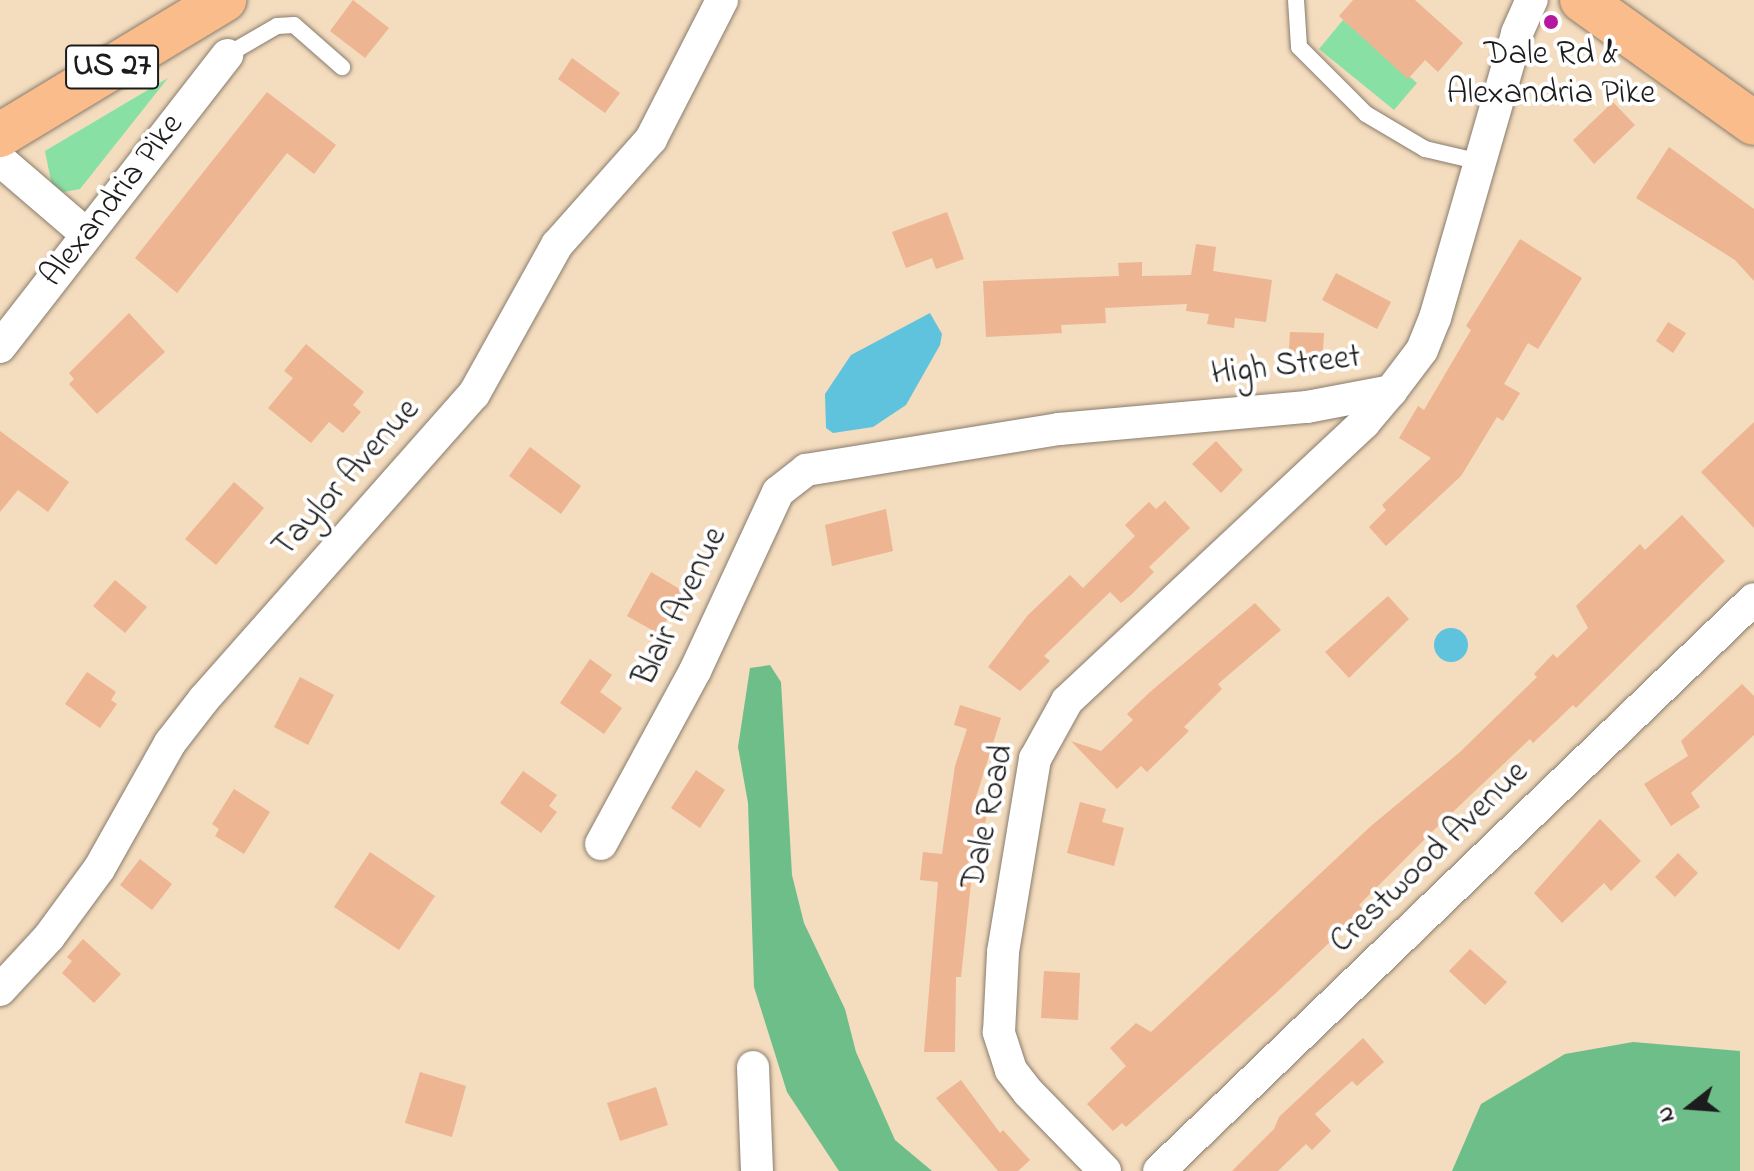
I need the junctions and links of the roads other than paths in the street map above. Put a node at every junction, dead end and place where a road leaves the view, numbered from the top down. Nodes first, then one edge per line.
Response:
1 (224, 0) edge
2 (722, 0) edge
3 (1296, 0) edge
4 (1532, 0) edge
5 (1582, 0) edge
6 (227, 55) joint
7 (342, 67) dead end
8 (1754, 123) edge
9 (0, 135) edge
10 (0, 160) edge
11 (1481, 162) junction
12 (86, 234) junction
13 (0, 347) edge
14 (1391, 391) junction
15 (871, 459) joint
16 (1754, 599) edge
17 (601, 844) dead end
18 (0, 990) edge
19 (753, 1067) dead end
20 (757, 1171) edge
21 (1105, 1171) edge
22 (1159, 1171) edge

1 - 9 main road, US 27
2 - 18 street, Taylor Avenue
3 - 11 lane
4 - 11 street, High Street
5 - 8 main road
6 - 7 lane
6 - 12 street, Alexandria Pike
10 - 12 street
11 - 14 street, High Street
12 - 13 street, Alexandria Pike
14 - 15 street, High Street
14 - 21 street, Dale Road
15 - 17 street, Blair Avenue
16 - 22 street, Crestwood Avenue
19 - 20 street

